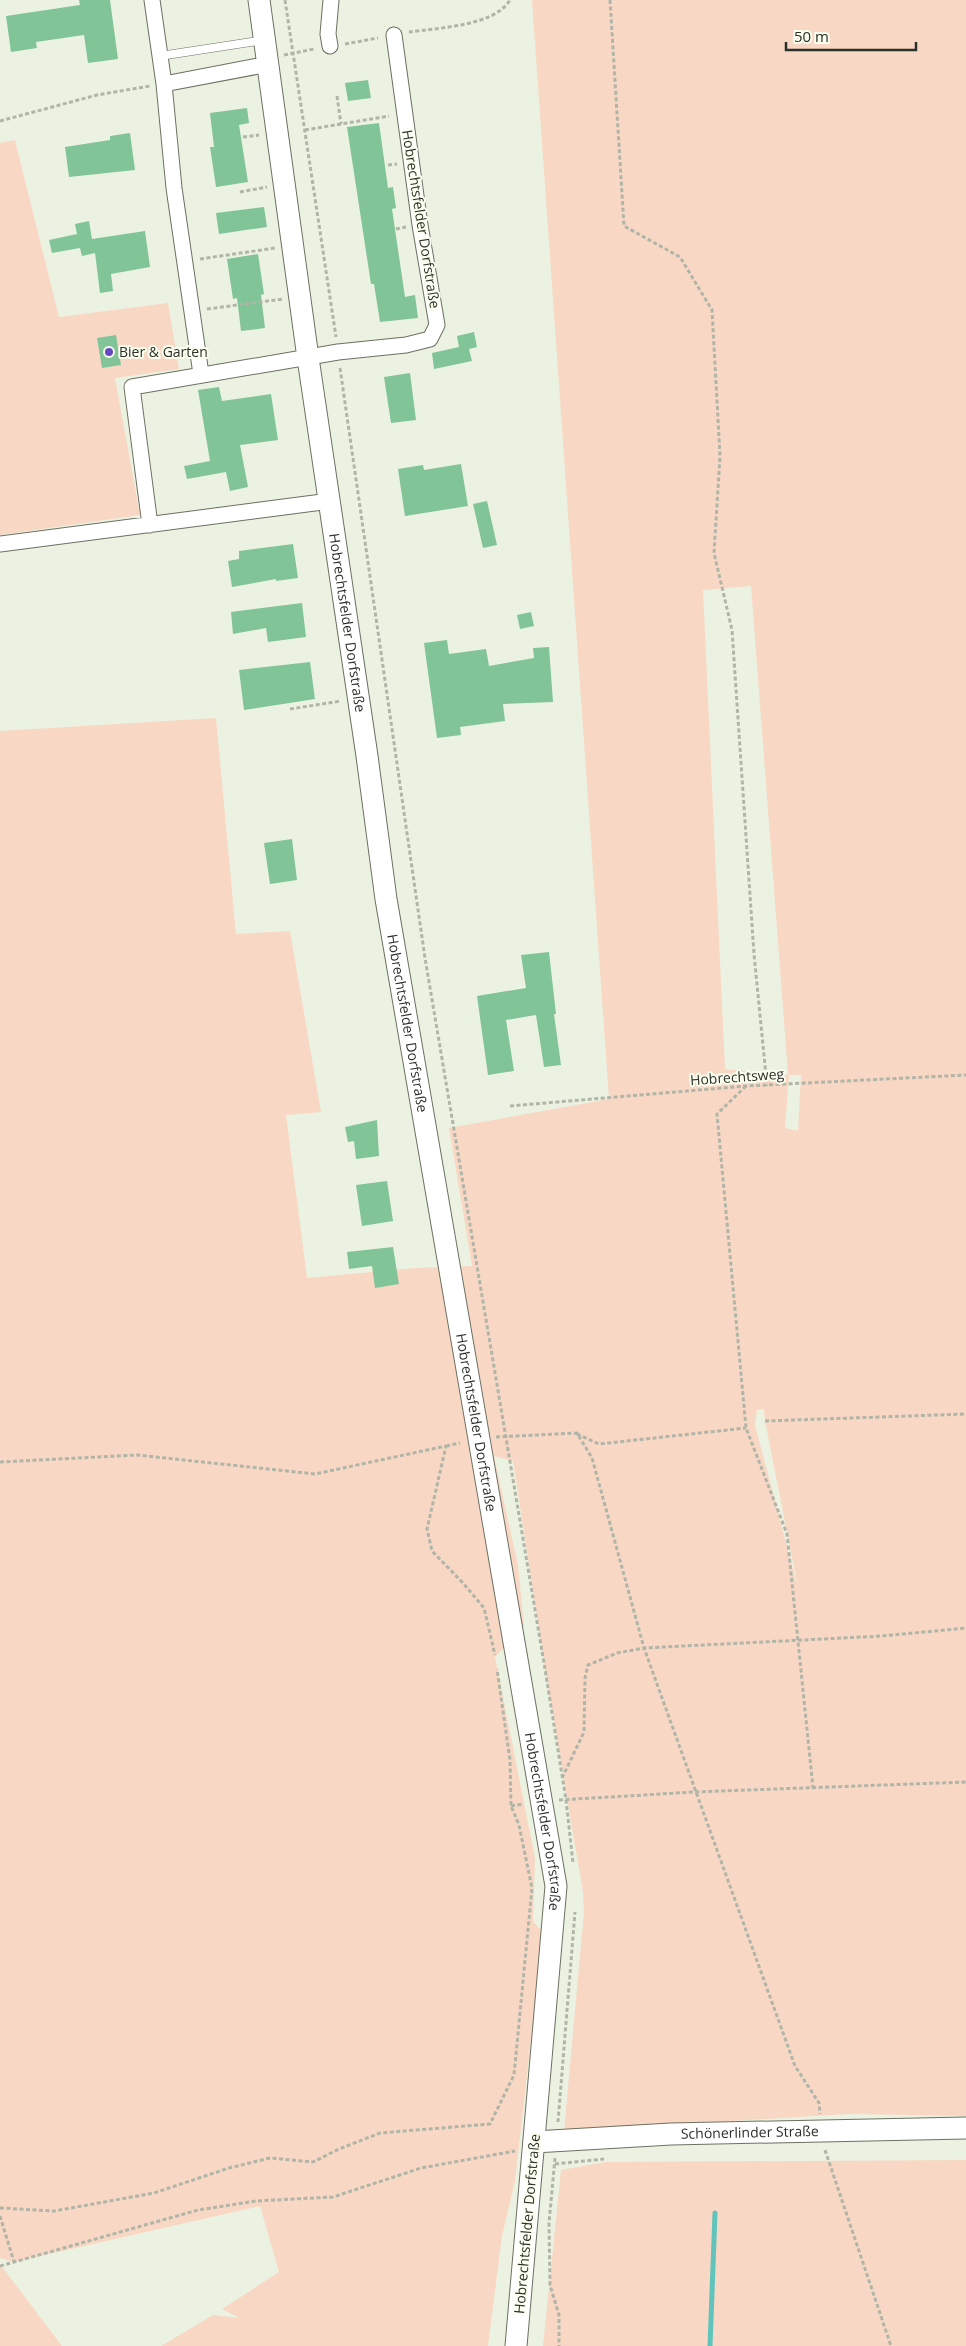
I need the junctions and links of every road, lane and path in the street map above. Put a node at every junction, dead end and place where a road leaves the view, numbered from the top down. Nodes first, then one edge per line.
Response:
1 (152, 0) edge
2 (259, 0) edge
3 (285, 0) edge
4 (331, 0) edge
5 (610, 0) edge
6 (394, 35) dead end
7 (265, 40) junction
8 (330, 46) dead end
9 (160, 56) junction
10 (269, 64) junction
11 (164, 84) junction
12 (337, 96) dead end
13 (405, 114) junction
14 (0, 121) edge
15 (341, 124) junction
16 (305, 130) junction
17 (284, 184) junction
18 (240, 192) dead end
19 (293, 245) junction
20 (184, 262) junction
21 (300, 297) junction
22 (192, 311) junction
23 (338, 352) junction
24 (308, 358) junction
25 (201, 374) junction
26 (330, 501) junction
27 (150, 526) junction
28 (0, 544) edge
29 (359, 698) junction
30 (290, 709) dead end
31 (966, 1075) edge
32 (746, 1086) junction
33 (767, 1086) junction
34 (510, 1106) dead end
35 (966, 1414) edge
36 (765, 1421) dead end
37 (746, 1428) junction
38 (577, 1433) junction
39 (505, 1437) junction
40 (479, 1438) junction
41 (446, 1446) junction
42 (0, 1462) edge
43 (966, 1628) edge
44 (799, 1640) junction
45 (644, 1648) junction
46 (496, 1657) dead end
47 (497, 1666) dead end
48 (562, 1778) junction
49 (966, 1782) edge
50 (813, 1788) junction
51 (694, 1792) junction
52 (966, 2128) edge
53 (823, 2130) junction
54 (534, 2142) junction
55 (555, 2164) dead end
56 (0, 2208) edge
57 (0, 2216) edge
58 (14, 2262) junction
59 (0, 2266) edge
60 (516, 2346) edge
61 (559, 2346) edge
62 (890, 2346) edge

1 - 9 street
2 - 7 street, Hobrechtsfelder Dorfstraße
3 - 16 path
4 - 8 street
5 - 33 path
6 - 13 street, Hobrechtsfelder Dorfstraße
7 - 9 lane
7 - 10 street, Hobrechtsfelder Dorfstraße
9 - 11 street
10 - 11 street
10 - 17 street, Hobrechtsfelder Dorfstraße
11 - 14 path
11 - 20 street
12 - 15 path
13 - 15 path
13 - 23 street, Hobrechtsfelder Dorfstraße
15 - 16 path
16 - 23 path
17 - 18 path
17 - 19 street, Hobrechtsfelder Dorfstraße
19 - 20 path
19 - 21 street, Hobrechtsfelder Dorfstraße
20 - 22 street
21 - 22 path
21 - 24 street, Hobrechtsfelder Dorfstraße
22 - 25 street
23 - 24 street, Hobrechtsfelder Dorfstraße
23 - 39 path
24 - 25 street, Hobrechtsfelder Dorfstraße
24 - 26 street, Hobrechtsfelder Dorfstraße
25 - 27 street, Hobrechtsfelder Dorfstraße
26 - 27 street
26 - 29 street, Hobrechtsfelder Dorfstraße
27 - 28 street
29 - 30 path
29 - 40 street, Hobrechtsfelder Dorfstraße
31 - 33 path, Hobrechtsweg
32 - 33 path, Hobrechtsweg
32 - 34 path, Hobrechtsweg
32 - 37 path
35 - 36 path
37 - 38 path
37 - 44 path
38 - 39 path
38 - 45 path
39 - 40 path
39 - 48 path
40 - 41 path
40 - 54 street, Hobrechtsfelder Dorfstraße
41 - 42 path
41 - 46 path
43 - 44 path
44 - 45 path
44 - 50 path
45 - 48 path
45 - 51 path
47 - 56 path
48 - 51 path
49 - 50 path
50 - 51 path
51 - 53 path
52 - 53 street, Schönerlinder Straße
53 - 54 street, Schönerlinder Straße
53 - 62 path
54 - 58 path
54 - 60 street, Hobrechtsfelder Dorfstraße
55 - 61 path
57 - 58 path
58 - 59 path

